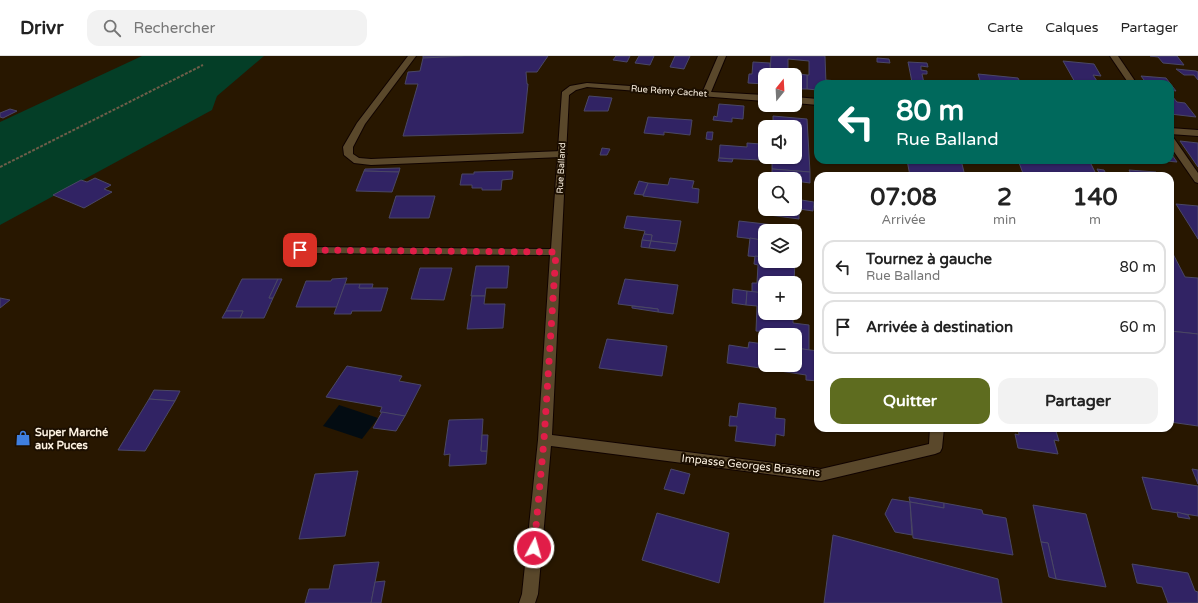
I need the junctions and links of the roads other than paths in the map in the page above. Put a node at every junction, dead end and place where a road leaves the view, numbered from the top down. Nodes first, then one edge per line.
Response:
1 (412, 56) edge
2 (722, 56) edge
3 (1114, 56) edge
4 (1130, 80) edge
5 (573, 88) joint
6 (706, 93) junction
7 (758, 97) edge
8 (802, 101) edge
9 (814, 102) edge
10 (1174, 131) edge
11 (1198, 133) edge
12 (1174, 145) edge
13 (562, 154) junction
14 (1198, 180) edge
15 (300, 250) dead end
16 (556, 252) junction
17 (937, 432) edge
18 (544, 440) junction
19 (527, 603) edge

1 - 13 street
2 - 6 street
3 - 4 street
5 - 6 street, Rue Rémy Cachet
5 - 13 street, Rue Balland
6 - 7 street, Rue Rémy Cachet
8 - 9 street
10 - 11 street
12 - 14 street
13 - 16 street, Rue Balland
15 - 16 street
16 - 18 street, Rue Balland
17 - 18 street, Impasse Georges Brassens
18 - 19 street, Rue Balland

